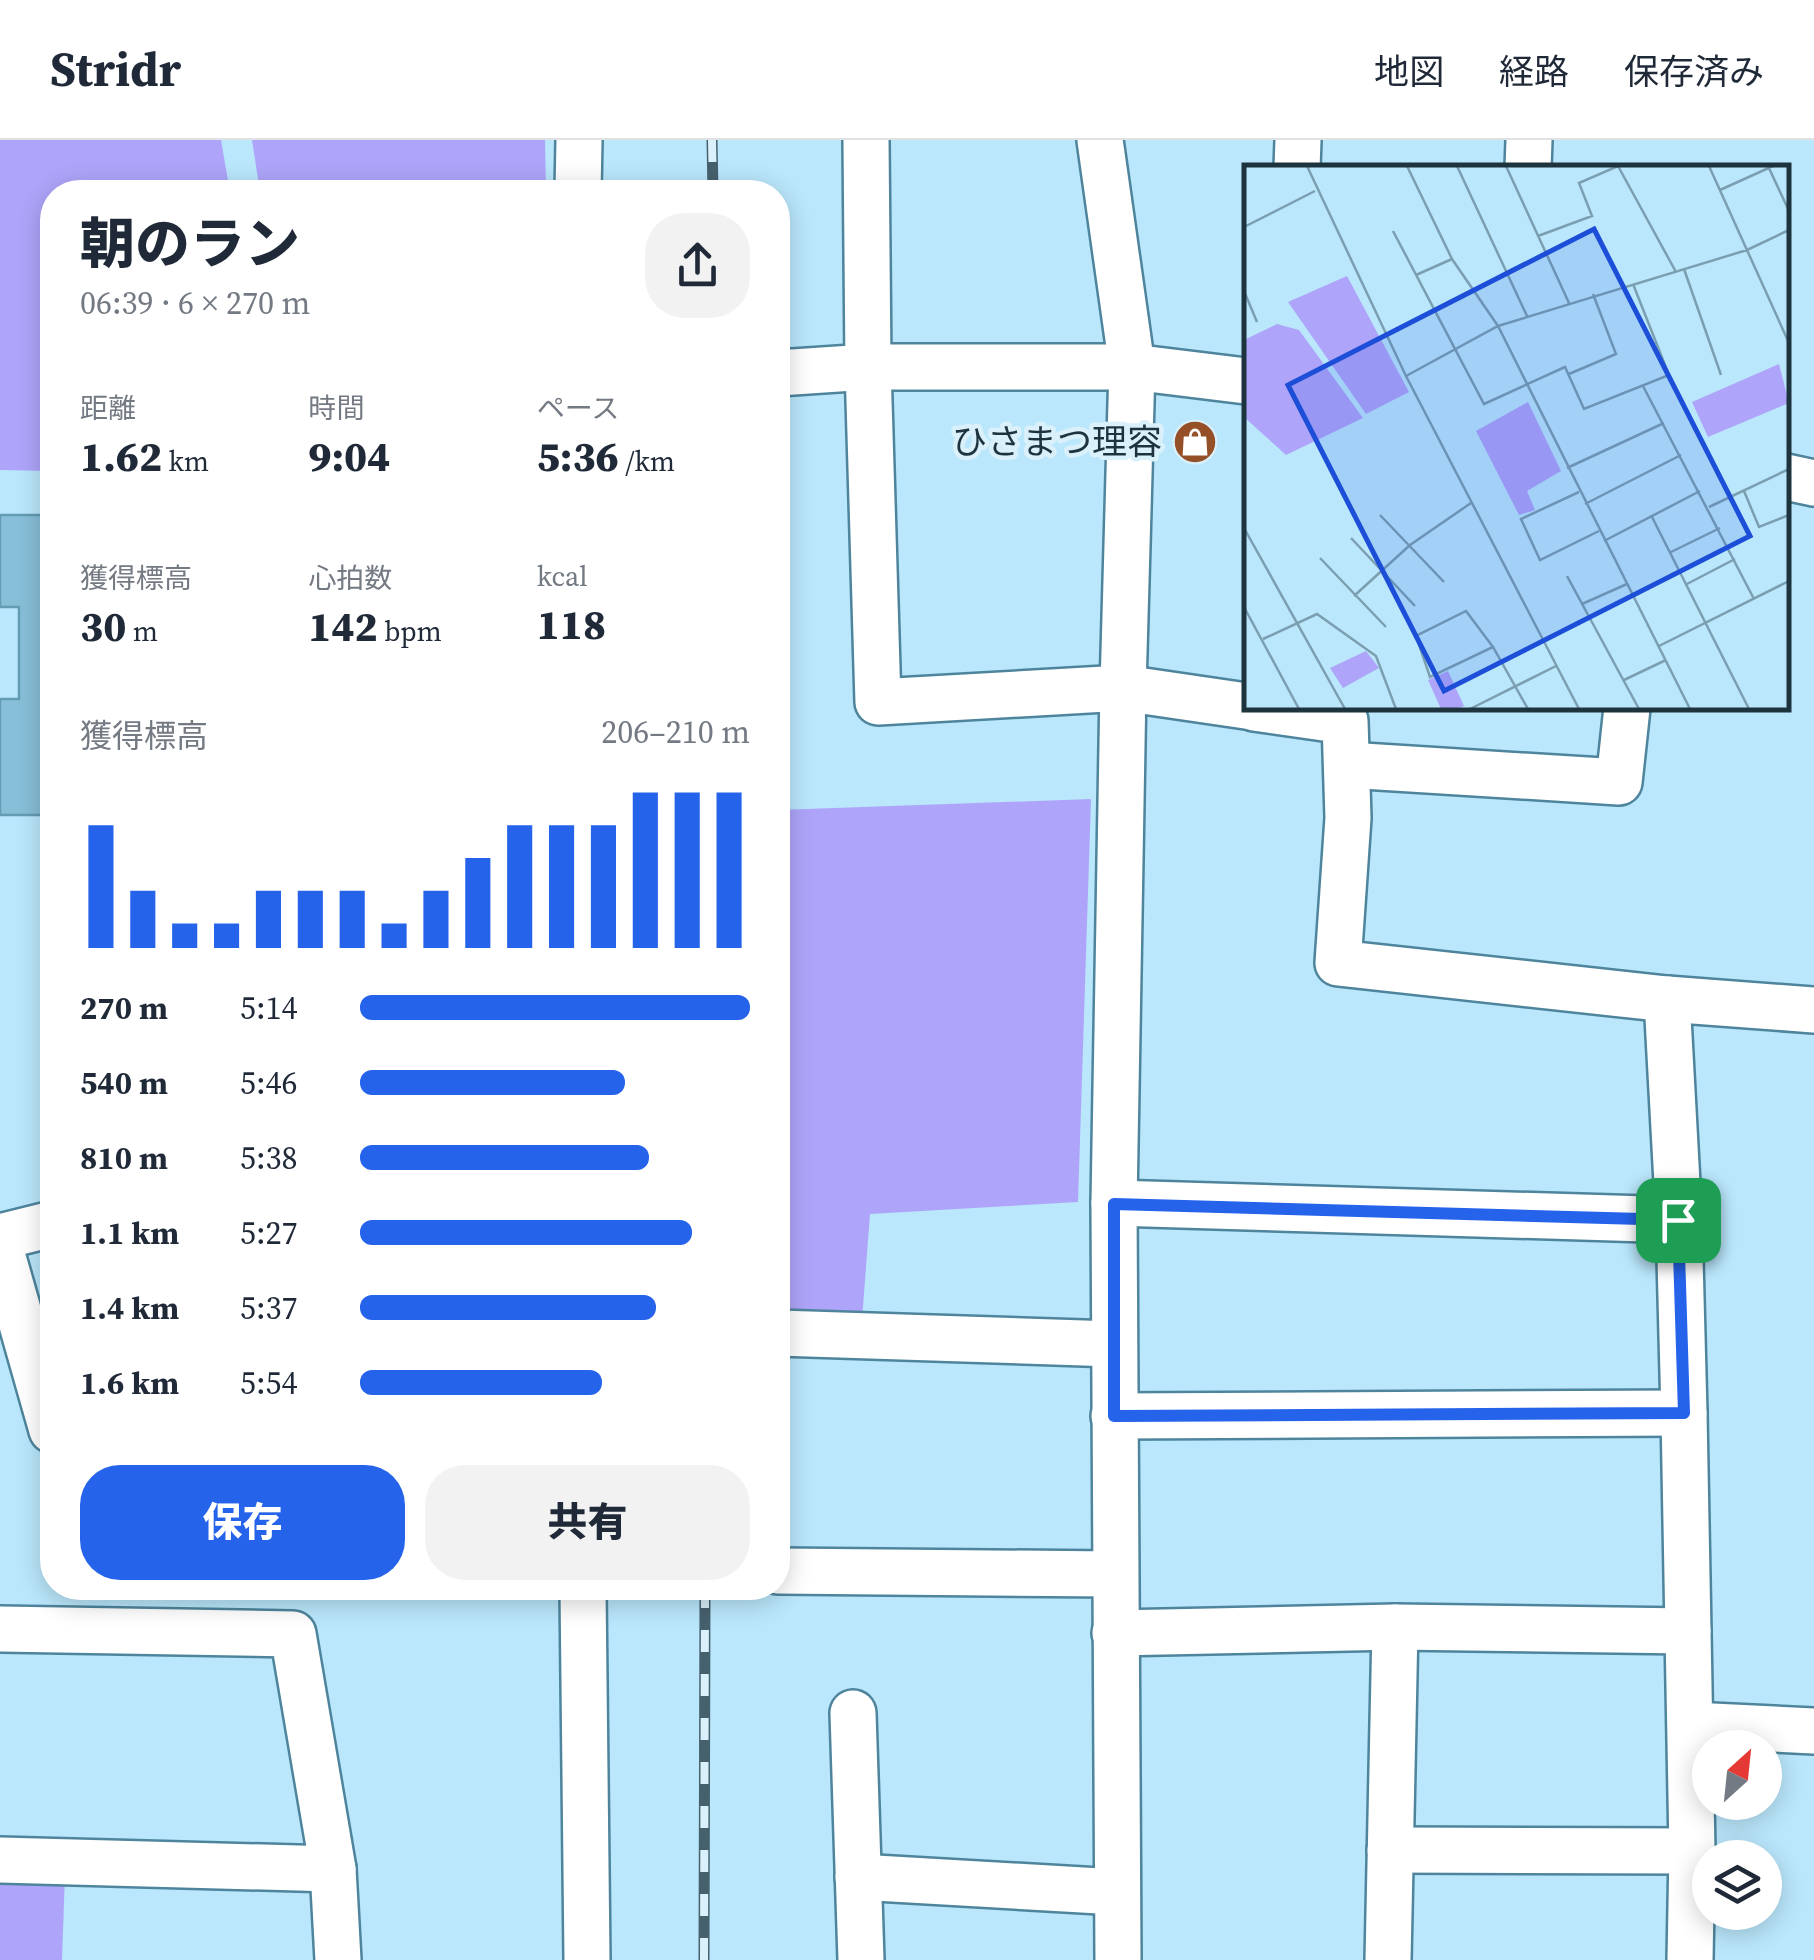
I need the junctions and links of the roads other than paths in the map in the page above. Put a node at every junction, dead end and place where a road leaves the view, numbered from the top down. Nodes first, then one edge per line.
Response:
1 (579, 140) edge
2 (866, 140) edge
3 (1100, 140) edge
4 (1529, 140) edge
5 (1528, 165) edge
6 (578, 180) edge
7 (868, 366) junction
8 (1132, 366) junction
9 (790, 372) edge
10 (1244, 381) edge
11 (1789, 477) edge
12 (1814, 483) edge
13 (1122, 688) junction
14 (1244, 706) edge
15 (1268, 710) edge
16 (1627, 710) edge
17 (1346, 765) junction
18 (1666, 999) junction
19 (1814, 1010) edge
20 (1114, 1204) junction
21 (1678, 1220) junction
22 (40, 1227) edge
23 (0, 1238) edge
24 (0, 1247) edge
25 (790, 1332) edge
26 (1114, 1344) junction
27 (40, 1388) edge
28 (1684, 1413) junction
29 (1114, 1416) junction
30 (790, 1571) edge
31 (1114, 1574) junction
32 (583, 1600) edge
33 (1395, 1627) junction
34 (0, 1629) edge
35 (1688, 1631) junction
36 (1114, 1633) junction
37 (853, 1713) dead end
38 (1690, 1725) junction
39 (1814, 1730) edge
40 (1390, 1850) junction
41 (1692, 1851) junction
42 (0, 1860) edge
43 (332, 1869) junction
44 (858, 1877) junction
45 (1117, 1892) junction
46 (338, 1960) edge
47 (586, 1960) edge
48 (862, 1960) edge
49 (1118, 1960) edge
50 (1388, 1960) edge
51 (1690, 1960) edge

1 - 6 street
2 - 7 street
3 - 8 street
4 - 5 street
7 - 8 street
7 - 9 street
7 - 13 street
8 - 10 street
8 - 13 street
11 - 12 street
13 - 14 street
13 - 20 street
15 - 17 street
16 - 17 street
17 - 18 street
18 - 19 street
18 - 21 street
20 - 21 street
20 - 26 street
21 - 28 street
22 - 23 street
24 - 27 street
25 - 26 street
26 - 29 street
28 - 29 street
28 - 35 street
29 - 31 street
30 - 31 street
31 - 36 street
32 - 47 street
33 - 35 street
33 - 36 street
33 - 40 street
34 - 43 street
35 - 38 street
36 - 45 street
37 - 44 street
38 - 39 street
38 - 41 street
40 - 41 street
40 - 50 street
41 - 51 street
42 - 43 street
43 - 46 street
44 - 45 street
44 - 48 street
45 - 49 street

